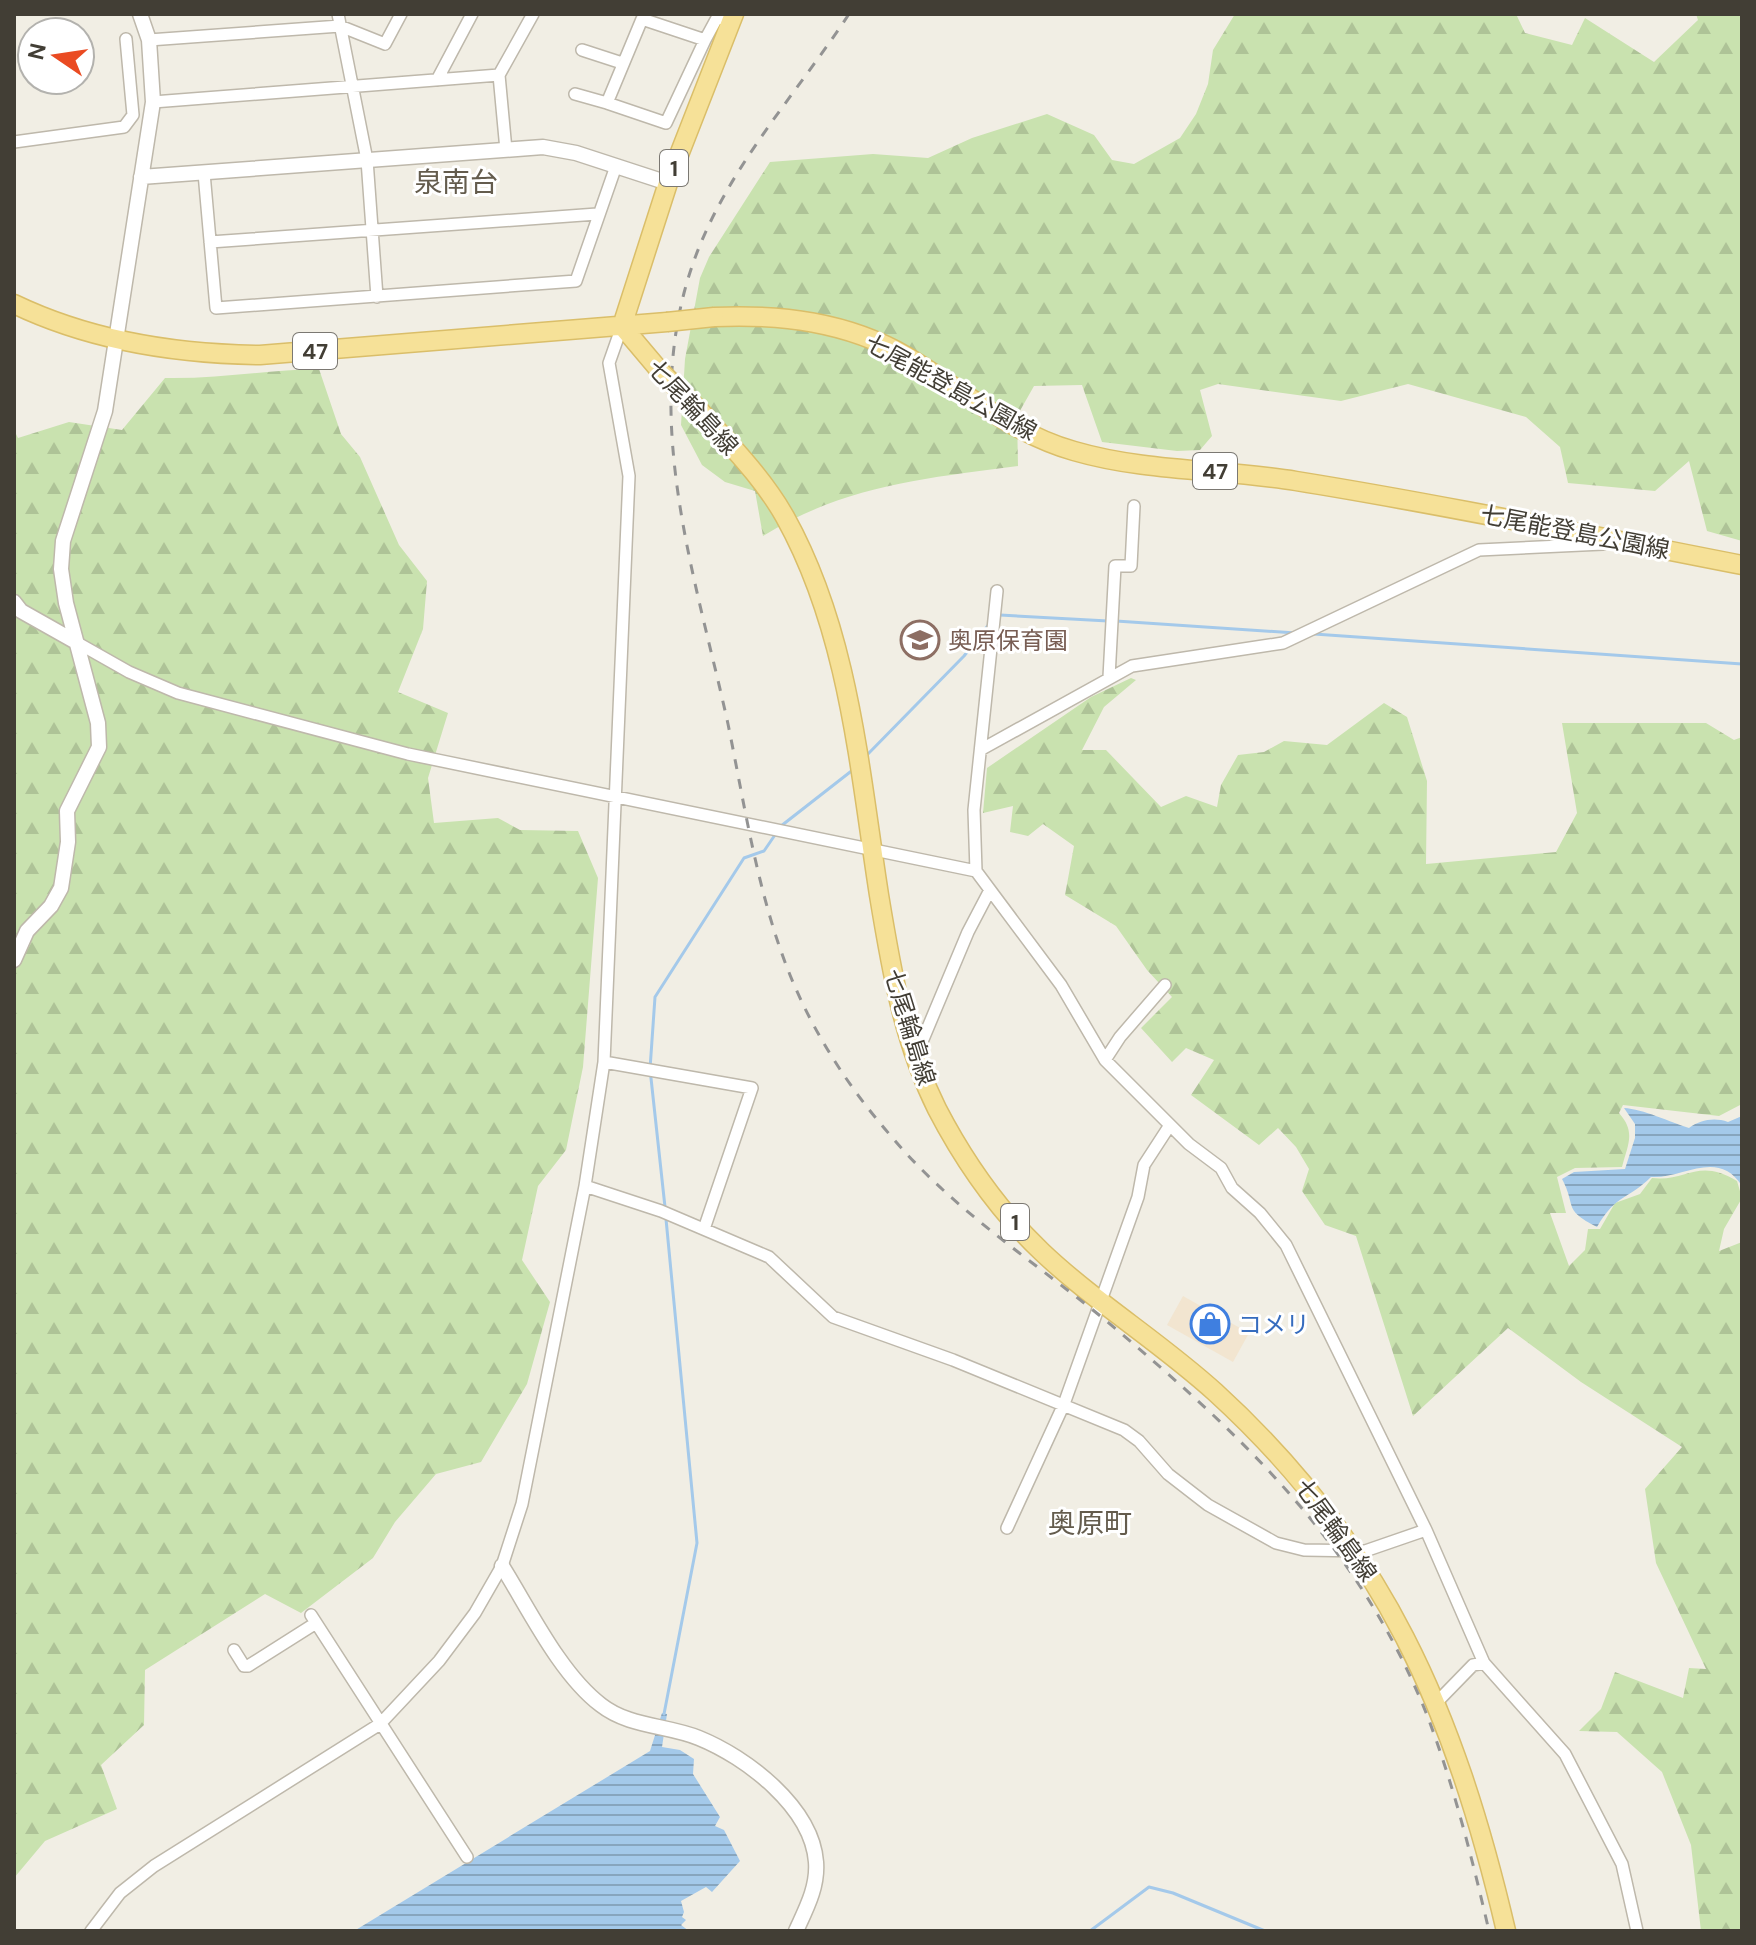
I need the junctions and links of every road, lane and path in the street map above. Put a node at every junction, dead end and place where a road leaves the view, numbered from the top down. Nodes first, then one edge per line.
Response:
1 (140, 14) edge
2 (401, 14) edge
3 (472, 14) edge
4 (533, 14) edge
5 (629, 14) edge
6 (642, 19) junction
7 (732, 19) edge
8 (339, 20) edge
9 (126, 39) dead end
10 (149, 40) junction
11 (705, 40) junction
12 (582, 50) dead end
13 (622, 63) junction
14 (499, 75) junction
15 (437, 80) junction
16 (351, 84) junction
17 (575, 94) dead end
18 (153, 102) junction
19 (607, 103) junction
20 (14, 142) edge
21 (506, 150) junction
22 (367, 160) junction
23 (616, 166) junction
24 (204, 173) junction
25 (141, 177) junction
26 (668, 183) junction
27 (597, 214) junction
28 (372, 229) junction
29 (210, 242) junction
30 (377, 297) junction
31 (14, 304) edge
32 (622, 326) junction
33 (119, 340) junction
34 (1134, 506) dead end
35 (1631, 543) junction
36 (1742, 565) edge
37 (997, 591) dead end
38 (14, 602) edge
39 (76, 642) junction
40 (1109, 677) junction
41 (982, 749) junction
42 (617, 798) junction
43 (872, 848) junction
44 (976, 871) junction
45 (990, 890) junction
46 (14, 960) edge
47 (1165, 985) dead end
48 (915, 1057) junction
49 (1105, 1060) junction
50 (604, 1062) junction
51 (1170, 1125) junction
52 (585, 1186) junction
53 (704, 1229) junction
54 (1102, 1301) junction
55 (1064, 1404) junction
56 (1007, 1528) dead end
57 (1426, 1530) junction
58 (1352, 1549) junction
59 (502, 1566) junction
60 (234, 1650) dead end
61 (1484, 1663) junction
62 (1437, 1702) junction
63 (380, 1724) junction
64 (467, 1857) dead end
65 (91, 1931) edge
66 (796, 1931) edge
67 (1506, 1931) edge
68 (1637, 1931) edge

1 - 10 street
2 - 8 street
3 - 15 street
4 - 14 street
5 - 6 street
6 - 11 street
6 - 13 street
7 - 11 street
7 - 26 main road, 1
8 - 10 street
8 - 16 street
9 - 20 street
10 - 18 street
11 - 19 street
12 - 13 street
13 - 19 street
14 - 15 street
14 - 21 street
15 - 16 street
16 - 18 street
16 - 22 street
17 - 19 street
18 - 25 street
21 - 22 street
21 - 23 street
22 - 24 street
22 - 28 street
23 - 26 street
23 - 27 street
24 - 25 street
24 - 29 street
25 - 33 street
26 - 32 main road, 1
27 - 28 street
27 - 30 street
28 - 29 street
28 - 30 street
29 - 30 street
31 - 33 main road, 七尾能登島公園線 / 47
32 - 33 main road, 七尾能登島公園線 / 47
32 - 35 main road, 七尾能登島公園線 / 47, bridge
32 - 42 street
32 - 43 main road, 七尾輪島線 / 1, bridge
33 - 39 street
34 - 40 street
35 - 36 main road, 七尾能登島公園線 / 47
35 - 40 street
37 - 41 street
38 - 39 street
39 - 42 street
39 - 46 street
40 - 41 street
41 - 44 street
42 - 43 street
42 - 50 street
43 - 44 street
43 - 48 main road, 七尾輪島線 / 1
44 - 45 street
45 - 48 street
45 - 49 street
47 - 49 street
48 - 54 main road, 七尾輪島線 / 1
49 - 51 street
50 - 52 street
50 - 53 street
51 - 54 street
51 - 57 street
52 - 53 street
52 - 59 street
53 - 55 street
54 - 55 street
54 - 58 main road, 七尾輪島線 / 1
55 - 56 street
55 - 58 street
57 - 58 street
57 - 61 street
58 - 62 main road, 七尾輪島線 / 1
59 - 63 street
59 - 66 street
60 - 63 street
61 - 62 street
61 - 68 street
62 - 67 main road, 七尾輪島線 / 1
63 - 64 street
63 - 65 street

